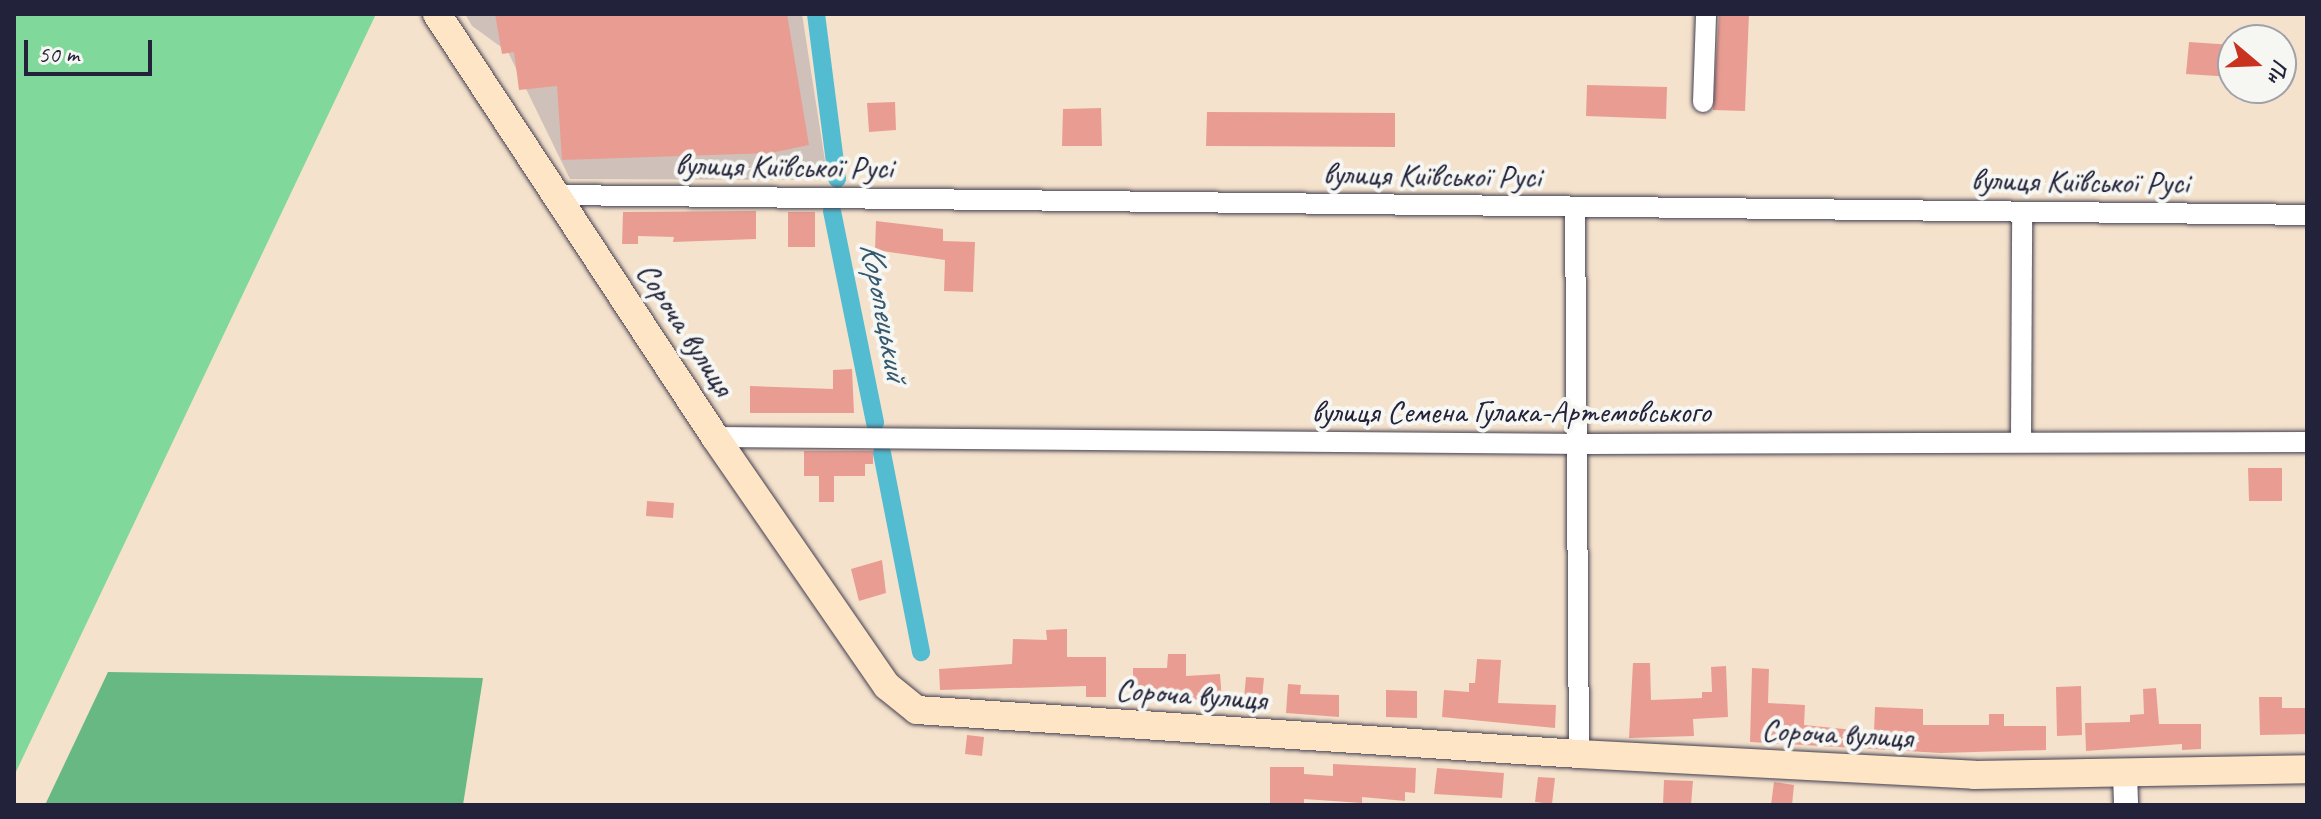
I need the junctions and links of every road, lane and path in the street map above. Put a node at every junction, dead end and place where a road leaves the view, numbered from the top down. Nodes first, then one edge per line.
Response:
1 (437, 14) edge
2 (1706, 14) edge
3 (1703, 102) dead end
4 (556, 195) junction
5 (1575, 208) junction
6 (2022, 212) junction
7 (2307, 215) edge
8 (715, 437) junction
9 (2021, 440) junction
10 (2307, 442) edge
11 (1578, 444) junction
12 (1579, 754) junction
13 (2307, 769) edge
14 (2125, 774) junction
15 (2126, 805) edge

1 - 4 main road, Сороча вулиця
2 - 3 street
4 - 5 street, вулиця Київської Русі
4 - 8 main road, Сороча вулиця
5 - 6 street, вулиця Київської Русі
5 - 11 street
6 - 7 street, вулиця Київської Русі
6 - 9 street
8 - 11 street, вулиця Семена Гулака-Артемовського
8 - 12 main road, Сороча вулиця
9 - 10 street, вулиця Семена Гулака-Артемовського
9 - 11 street, вулиця Семена Гулака-Артемовського
11 - 12 street
12 - 14 main road, Сороча вулиця
13 - 14 main road, Сороча вулиця
14 - 15 street

